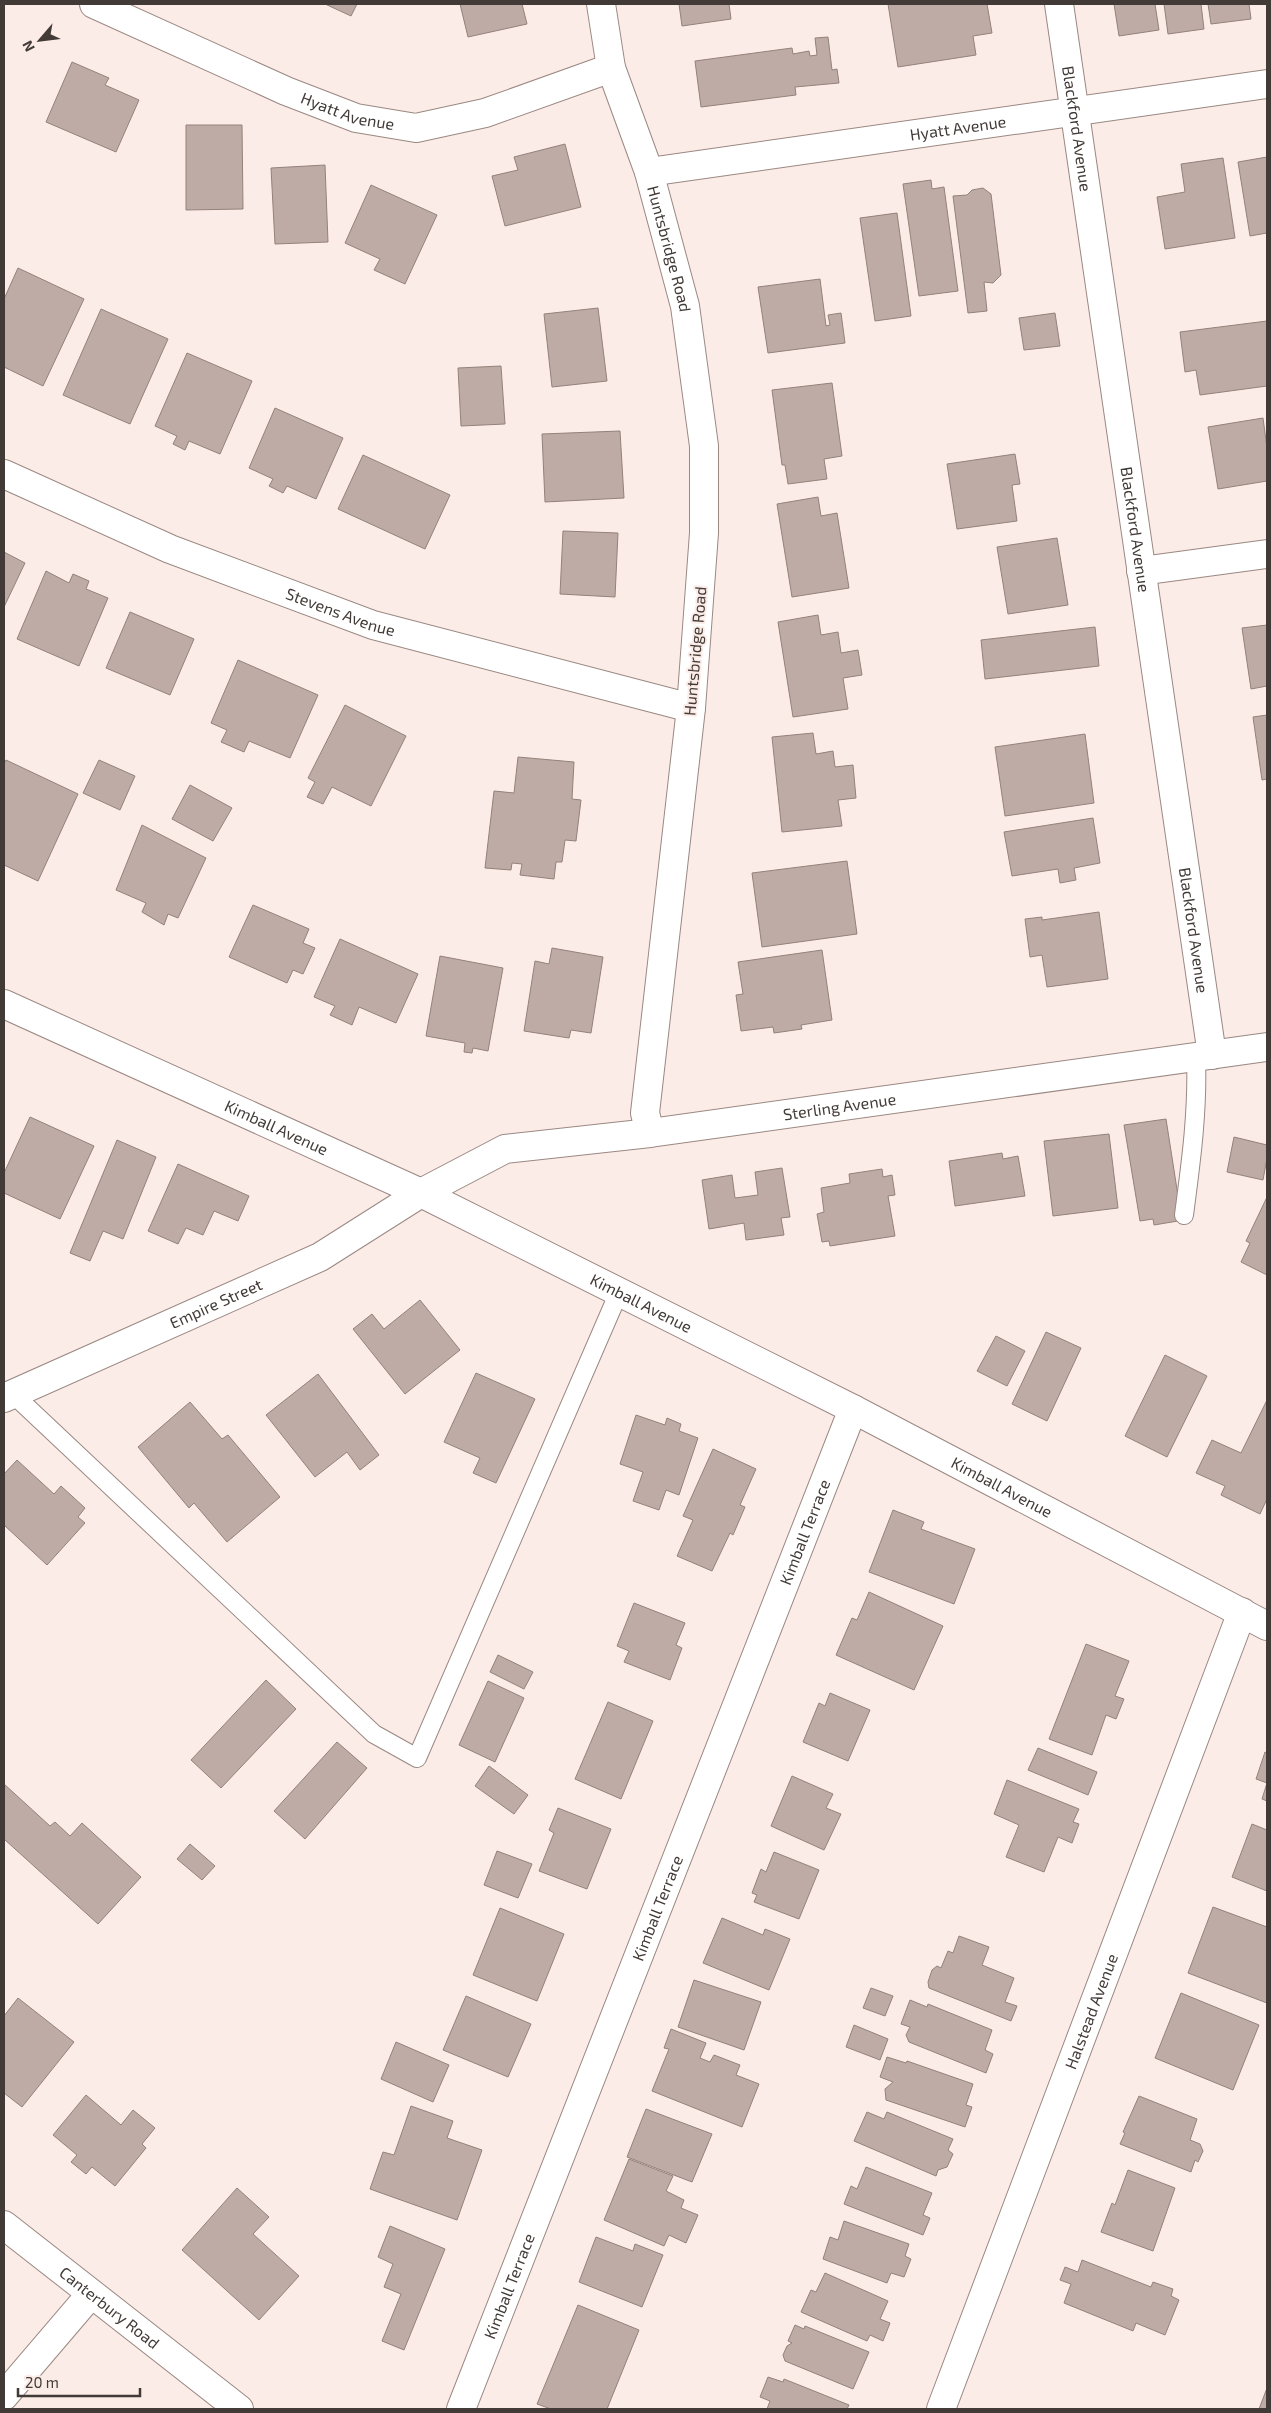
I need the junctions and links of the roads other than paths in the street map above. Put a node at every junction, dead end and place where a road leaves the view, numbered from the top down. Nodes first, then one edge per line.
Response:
1 (94, 4) edge
2 (601, 4) edge
3 (1059, 4) edge
4 (611, 68) junction
5 (1267, 84) edge
6 (1074, 111) junction
7 (650, 172) junction
8 (4, 474) edge
9 (1267, 554) edge
10 (1142, 570) junction
11 (691, 708) junction
12 (4, 1004) edge
13 (1267, 1047) edge
14 (1204, 1056) junction
15 (650, 1132) junction
16 (421, 1193) junction
17 (1184, 1215) dead end
18 (619, 1292) junction
19 (8, 1396) edge
20 (853, 1409) junction
21 (1242, 1612) junction
22 (1267, 1626) edge
23 (4, 2225) edge
24 (91, 2294) junction
25 (4, 2396) edge
26 (239, 2409) edge
27 (461, 2409) edge
28 (941, 2409) edge

1 - 4 street, Hyatt Avenue
2 - 4 street
3 - 6 street, Blackford Avenue
4 - 7 street, Huntsbridge Road
5 - 6 street, Hyatt Avenue
6 - 7 street, Hyatt Avenue
6 - 10 street, Blackford Avenue
7 - 11 street, Huntsbridge Road
8 - 11 street, Stevens Avenue
9 - 10 street
10 - 14 street, Blackford Avenue
11 - 15 street, Huntsbridge Road
12 - 16 street, Kimball Avenue
13 - 14 street, Sterling Avenue
14 - 15 street, Sterling Avenue
14 - 17 lane
15 - 16 street, Sterling Avenue
16 - 18 street, Kimball Avenue
16 - 19 street, Empire Street
18 - 19 lane
18 - 20 street, Kimball Avenue
20 - 21 street, Kimball Avenue
20 - 27 street, Kimball Terrace
21 - 22 street, Kimball Avenue
21 - 28 street, Halstead Avenue
23 - 24 street, Canterbury Road
24 - 25 street
24 - 26 street, Canterbury Road

